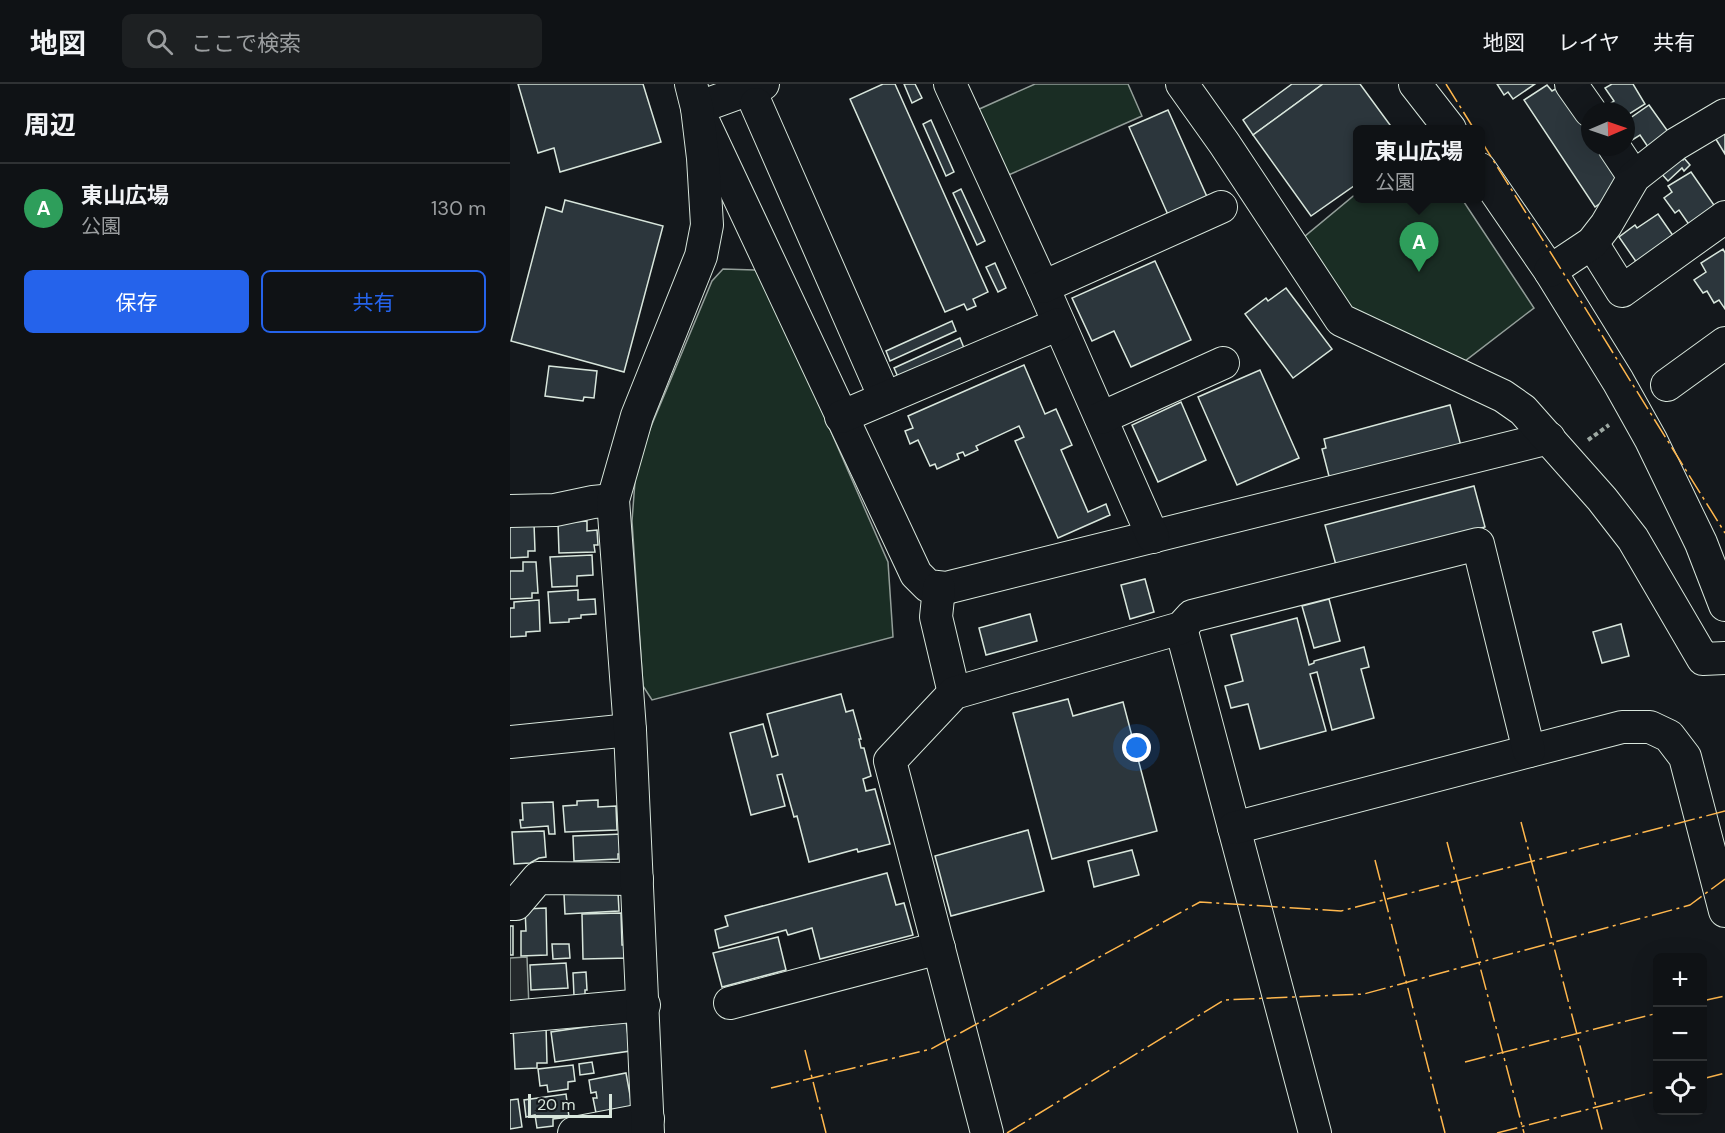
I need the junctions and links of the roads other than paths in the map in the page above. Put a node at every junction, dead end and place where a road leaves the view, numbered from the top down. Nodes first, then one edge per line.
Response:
1 (950, 84) edge
2 (1182, 84) edge
3 (1415, 84) edge
4 (1572, 84) edge
5 (759, 94) edge
6 (694, 96) edge
7 (1584, 102) edge
8 (1725, 115) edge
9 (1447, 125) edge
10 (1620, 156) edge
11 (1485, 176) edge
12 (1634, 177) junction
13 (1221, 207) dead end
14 (1725, 217) edge
15 (1592, 243) junction
16 (1550, 271) junction
17 (1043, 287) junction
18 (1059, 324) junction
19 (1725, 343) edge
20 (1223, 363) dead end
21 (1667, 385) dead end
22 (885, 398) junction
23 (841, 417) junction
24 (1101, 418) junction
25 (1549, 438) junction
26 (613, 500) junction
27 (510, 510) edge
28 (1153, 537) junction
29 (939, 588) junction
30 (1725, 605) edge
31 (1180, 628) junction
32 (1725, 658) edge
33 (954, 693) junction
34 (630, 730) junction
35 (510, 742) edge
36 (1529, 751) junction
37 (1234, 828) junction
38 (637, 879) junction
39 (510, 904) edge
40 (1725, 911) edge
41 (939, 948) junction
42 (730, 1003) dead end
43 (644, 1005) junction
44 (510, 1017) edge
45 (648, 1126) edge
46 (574, 1133) edge
47 (987, 1133) edge
48 (1315, 1133) edge

1 - 17 street
2 - 25 street
3 - 9 street
4 - 7 street
5 - 6 street
5 - 22 street
6 - 23 street
6 - 26 street
8 - 12 street
10 - 12 street
11 - 16 street
12 - 15 street
13 - 17 street
14 - 15 street
15 - 16 street
16 - 30 street
17 - 18 street
18 - 22 street
18 - 24 street
19 - 21 street
20 - 24 street
22 - 23 street
23 - 29 street
24 - 28 street
25 - 28 street
25 - 32 street
26 - 27 street
26 - 34 street
28 - 29 street
29 - 33 street
31 - 33 street
31 - 36 street
31 - 37 street
33 - 41 street
34 - 35 street
34 - 38 street
36 - 37 street
36 - 40 street
37 - 48 street
38 - 39 street
38 - 43 street
41 - 42 street
41 - 47 street
43 - 44 street
43 - 45 street
45 - 46 street

